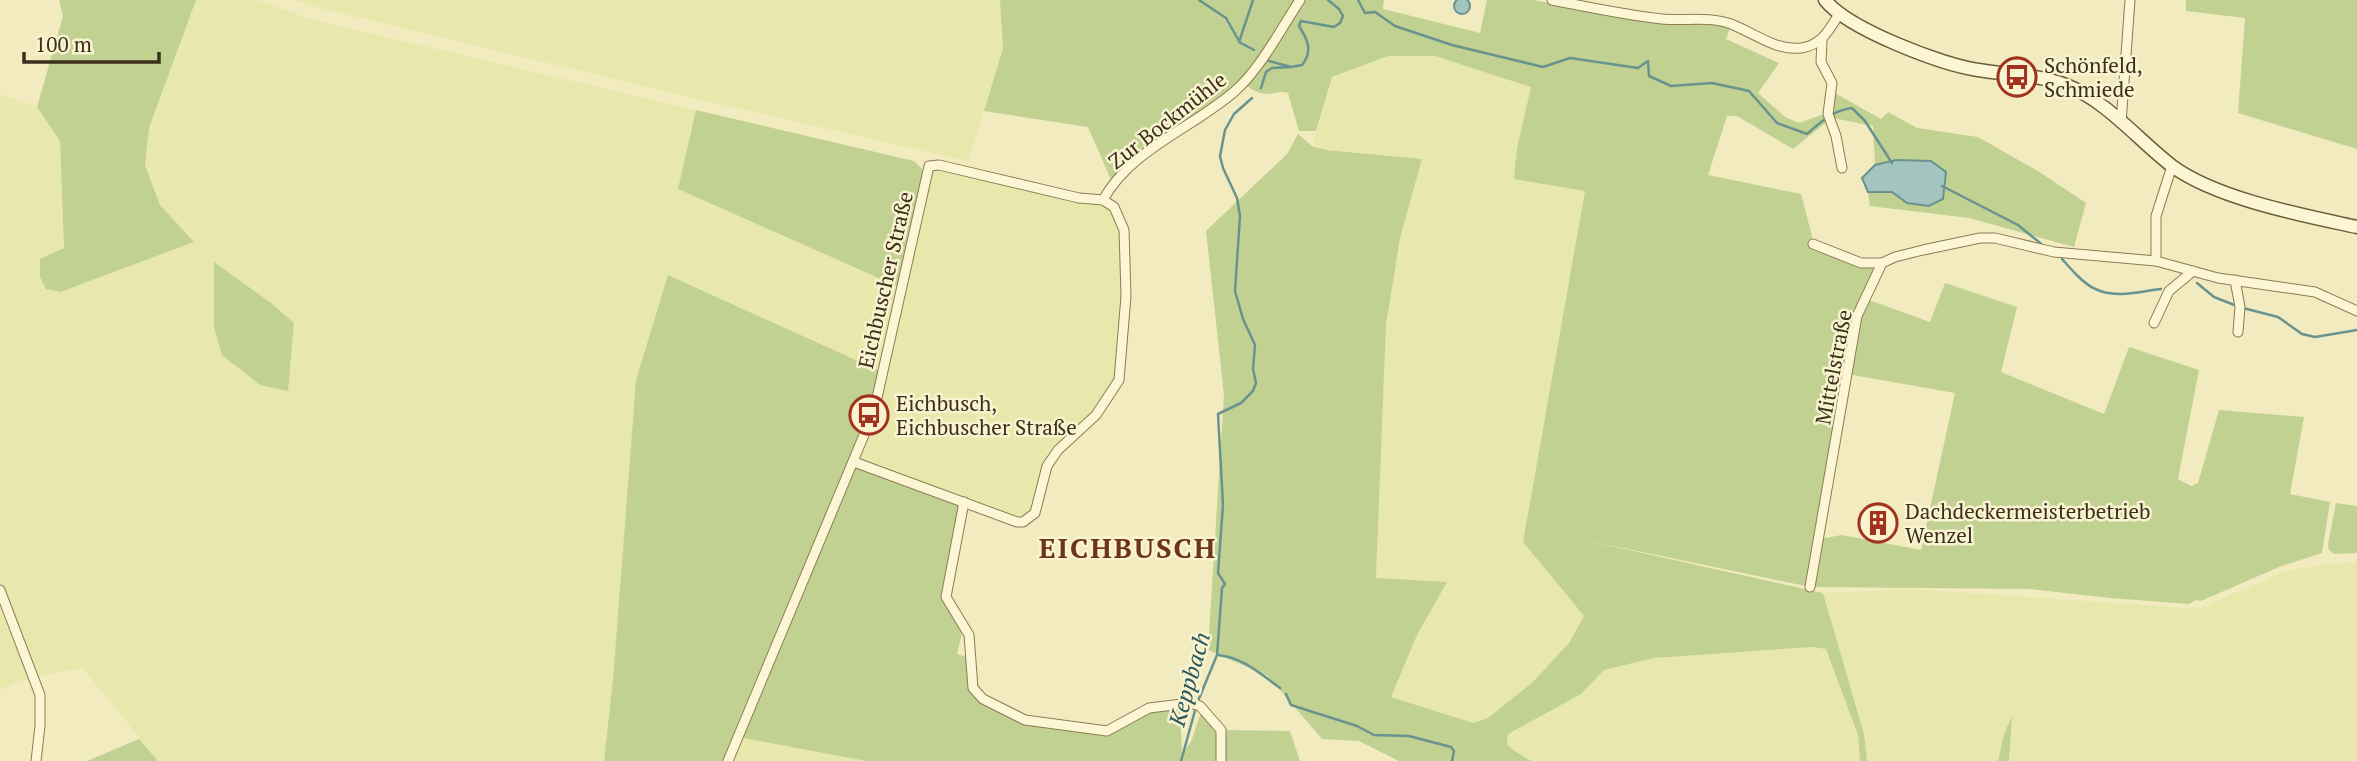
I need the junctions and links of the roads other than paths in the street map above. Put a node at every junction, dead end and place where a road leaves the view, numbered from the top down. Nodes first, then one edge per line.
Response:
1 (1300, 0) edge
2 (1552, 0) edge
3 (1825, 0) edge
4 (2130, 0) edge
5 (1839, 14) junction
6 (1822, 40) junction
7 (2121, 122) junction
8 (2172, 166) junction
9 (1842, 168) dead end
10 (1103, 200) junction
11 (2357, 227) edge
12 (1813, 244) dead end
13 (2156, 261) junction
14 (1882, 263) junction
15 (2193, 271) junction
16 (2235, 280) junction
17 (2357, 311) edge
18 (2154, 323) dead end
19 (2238, 332) dead end
20 (854, 462) junction
21 (964, 502) junction
22 (1810, 587) dead end
23 (0, 590) edge
24 (36, 761) edge
25 (728, 761) edge
26 (1221, 761) edge

1 - 10 street, Zur Bockmühle
2 - 6 street
3 - 5 street
4 - 7 street
5 - 6 street
5 - 7 street
6 - 9 street
7 - 8 street
8 - 11 street
8 - 13 street
10 - 20 street, Eichbuscher Straße
10 - 21 street
12 - 14 street
13 - 14 street
13 - 15 street
14 - 22 street, Mittelstraße
15 - 16 street
15 - 18 street
16 - 17 street
16 - 19 street
20 - 21 street
20 - 25 street, Eichbuscher Straße
21 - 26 street
23 - 24 street

